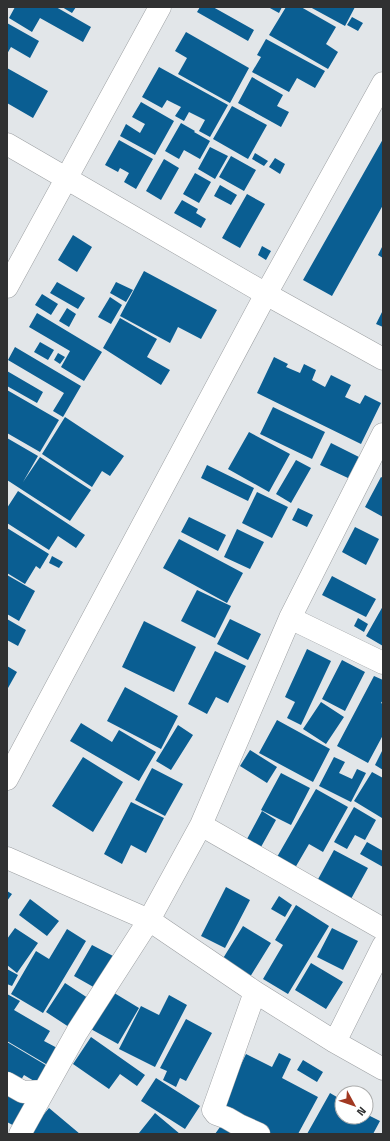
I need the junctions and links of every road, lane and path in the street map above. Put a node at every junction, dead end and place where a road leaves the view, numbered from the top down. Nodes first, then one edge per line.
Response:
1 (160, 7) edge
2 (383, 83) edge
3 (7, 144) edge
4 (66, 178) junction
5 (7, 287) edge
6 (266, 294) junction
7 (383, 359) edge
8 (383, 434) edge
9 (290, 618) junction
10 (383, 663) edge
11 (7, 779) edge
12 (201, 825) junction
13 (7, 858) edge
14 (149, 920) junction
15 (383, 929) edge
16 (383, 946) edge
17 (255, 992) junction
18 (335, 1042) junction
19 (383, 1069) edge
20 (7, 1083) edge
21 (43, 1091) junction
22 (20, 1134) edge
23 (259, 1134) edge

1 - 4 street
2 - 6 street
3 - 4 street
4 - 5 street
4 - 6 street
6 - 7 street
6 - 11 street
8 - 9 street
9 - 10 street
9 - 12 street
12 - 14 street
12 - 15 street
13 - 14 street
14 - 17 street
14 - 21 street
16 - 18 street
17 - 18 street
17 - 23 street
18 - 19 street
20 - 21 street
21 - 22 street

